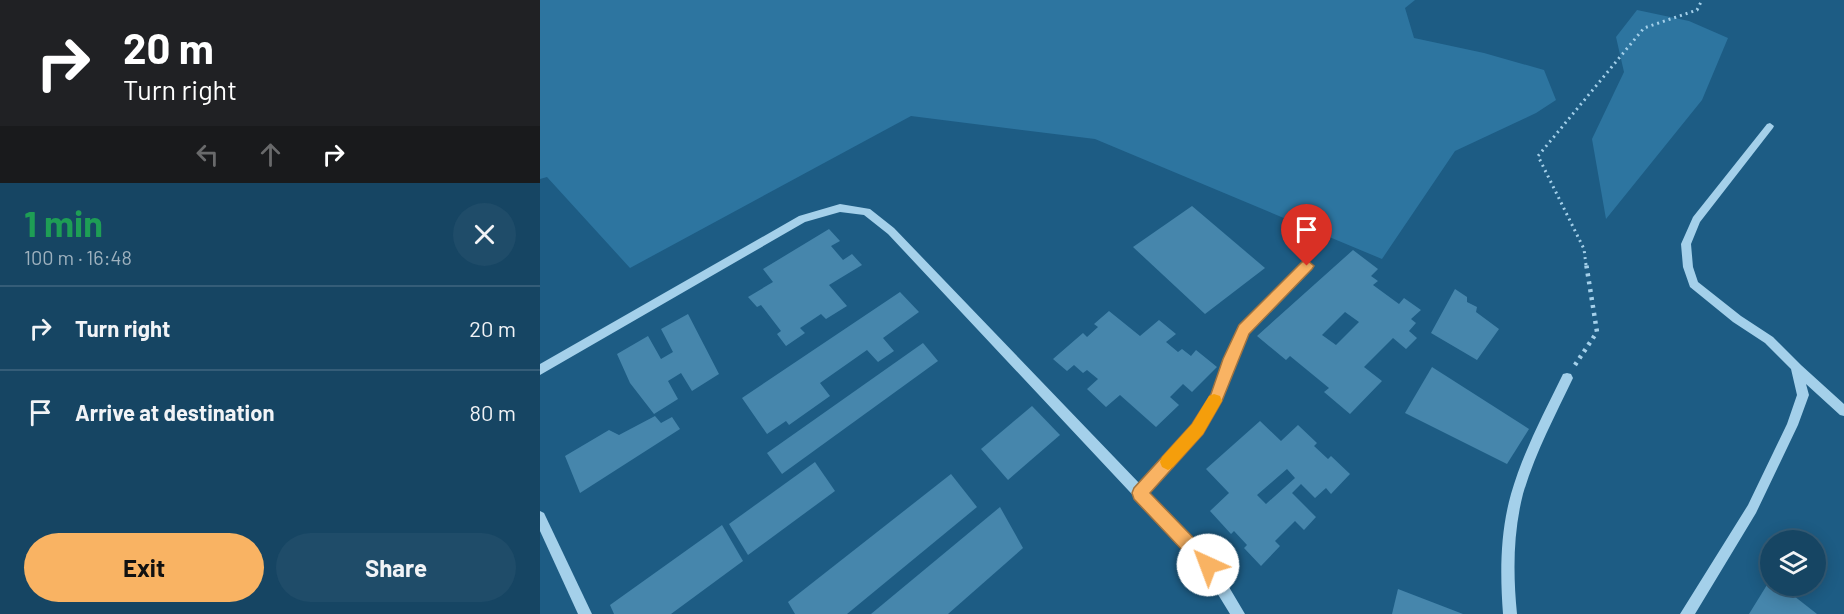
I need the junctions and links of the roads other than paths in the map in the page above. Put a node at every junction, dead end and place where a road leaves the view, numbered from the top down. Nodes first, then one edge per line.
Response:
1 (1770, 126) dead end
2 (1307, 266) dead end
3 (1796, 367) junction
4 (540, 370) edge
5 (1567, 378) road end
6 (1844, 411) edge
7 (1140, 493) junction
8 (540, 517) edge
9 (585, 614) edge
10 (1238, 614) edge
11 (1510, 614) edge
12 (1687, 614) edge

1 - 3 street
2 - 7 street
3 - 6 street
3 - 12 street
4 - 7 street
5 - 11 street
7 - 10 street
8 - 9 street

